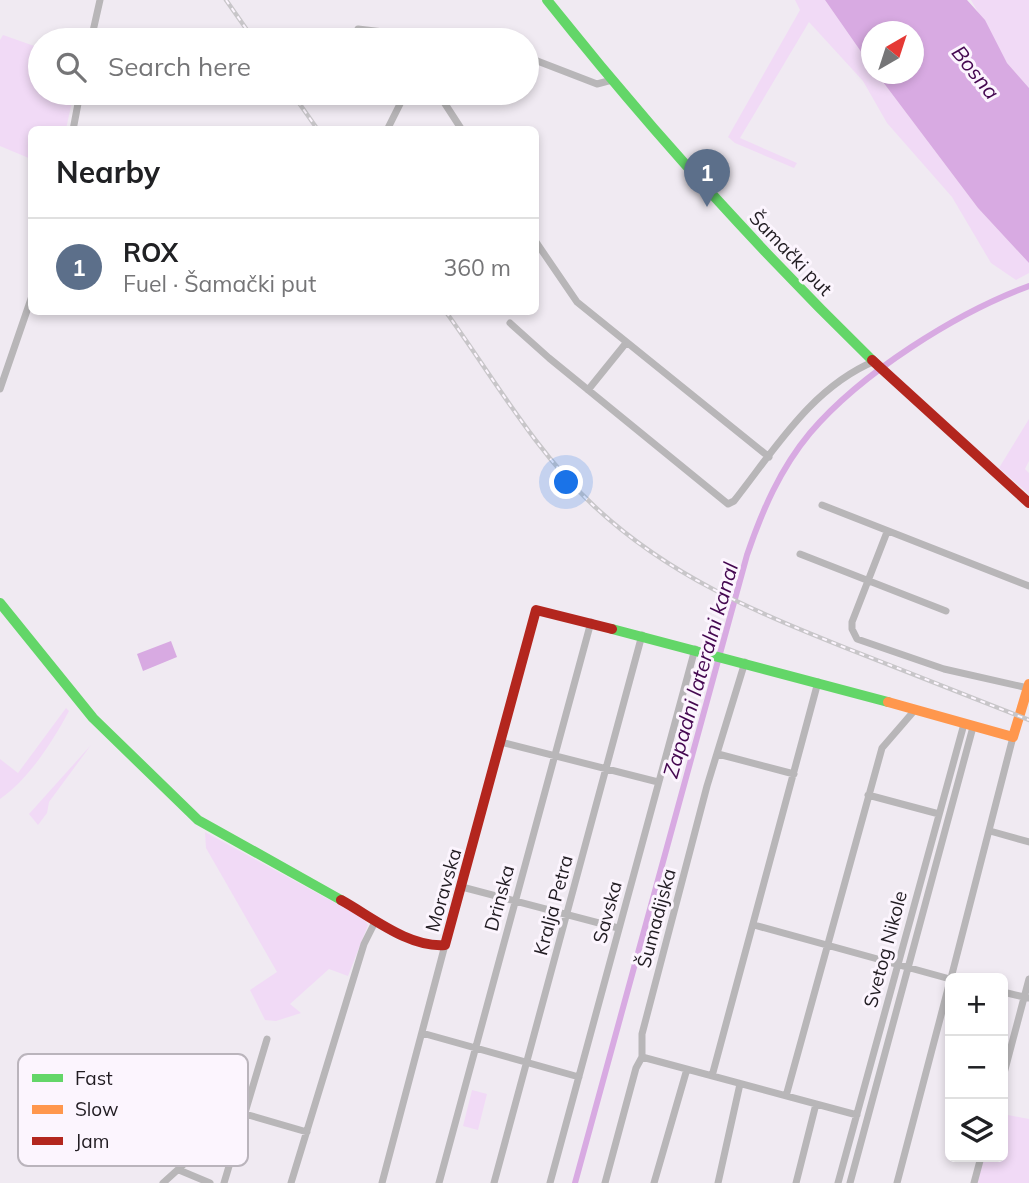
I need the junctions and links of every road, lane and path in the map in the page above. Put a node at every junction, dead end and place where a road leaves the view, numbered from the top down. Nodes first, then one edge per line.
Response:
1 (100, 0) edge
2 (547, 0) edge
3 (94, 28) edge
4 (539, 62) edge
5 (612, 80) junction
6 (78, 105) edge
7 (400, 105) edge
8 (446, 105) edge
9 (74, 126) edge
10 (389, 126) edge
11 (459, 126) edge
12 (539, 247) edge
13 (28, 308) edge
14 (510, 323) dead end
15 (626, 343) junction
16 (877, 363) junction
17 (0, 389) edge
18 (588, 390) junction
19 (769, 457) junction
20 (1029, 503) edge
21 (822, 505) dead end
22 (887, 532) junction
23 (800, 554) dead end
24 (866, 582) junction
25 (1029, 586) edge
26 (0, 603) edge
27 (946, 611) dead end
28 (591, 622) junction
29 (642, 635) junction
30 (695, 649) junction
31 (745, 663) junction
32 (818, 682) junction
33 (1028, 686) edge
34 (1027, 700) edge
35 (914, 711) junction
36 (968, 726) junction
37 (1013, 737) junction
38 (501, 742) junction
39 (718, 754) junction
40 (553, 755) junction
41 (605, 768) junction
42 (794, 774) junction
43 (657, 782) junction
44 (868, 795) junction
45 (939, 814) junction
46 (990, 831) junction
47 (1029, 842) edge
48 (462, 887) junction
49 (514, 901) junction
50 (567, 915) junction
51 (376, 920) junction
52 (754, 925) junction
53 (618, 928) junction
54 (825, 944) junction
55 (445, 946) junction
56 (897, 965) junction
57 (908, 968) junction
58 (953, 973) edge
59 (945, 978) edge
60 (1029, 979) edge
61 (1008, 993) edge
62 (1027, 998) edge
63 (945, 1003) edge
64 (422, 1033) junction
65 (267, 1039) dead end
66 (474, 1048) junction
67 (642, 1057) junction
68 (1008, 1061) edge
69 (527, 1062) junction
70 (687, 1069) junction
71 (712, 1076) junction
72 (579, 1077) junction
73 (740, 1084) junction
74 (786, 1096) junction
75 (248, 1104) edge
76 (816, 1104) junction
77 (248, 1115) edge
78 (857, 1115) junction
79 (307, 1132) junction
80 (980, 1162) edge
81 (182, 1166) edge
82 (229, 1166) edge
83 (179, 1170) junction
84 (163, 1183) edge
85 (210, 1183) edge
86 (224, 1183) edge
87 (291, 1183) edge
88 (382, 1183) edge
89 (439, 1183) edge
90 (494, 1183) edge
91 (550, 1183) edge
92 (605, 1183) edge
93 (653, 1183) edge
94 (718, 1183) edge
95 (796, 1183) edge
96 (838, 1183) edge
97 (850, 1183) edge
98 (897, 1183) edge
99 (974, 1183) edge

1 - 3 street
2 - 5 street, Šamački put
4 - 5 street
5 - 16 street, Šamački put
6 - 9 street
7 - 10 street
8 - 11 street
12 - 15 street
13 - 17 street
14 - 18 street
15 - 18 street
15 - 19 street
16 - 19 street
16 - 20 street, Šamački put
18 - 19 street
21 - 22 street
22 - 24 street
22 - 25 street
23 - 24 street
24 - 27 street
24 - 33 street
26 - 51 street
28 - 29 street
28 - 38 street, Moravska
28 - 40 street, Drinska
29 - 30 street
29 - 41 street, Kralja Petra
30 - 31 street
30 - 43 street, Savska
31 - 32 street
31 - 39 street, Šumadijska
32 - 35 street
32 - 42 street
33 - 34 street
34 - 37 street
35 - 36 street
35 - 44 street
36 - 37 street
36 - 45 street, Svetog Nikole
36 - 57 street
37 - 46 street
38 - 40 street
38 - 48 street, Moravska
39 - 42 street
39 - 67 street, Šumadijska
40 - 41 street
40 - 49 street, Drinska
41 - 43 street
41 - 50 street, Kralja Petra
42 - 52 street
43 - 53 street, Savska
44 - 45 street
44 - 54 street
45 - 56 street, Svetog Nikole
46 - 47 street
46 - 58 street
48 - 49 street
48 - 55 street, Moravska
49 - 50 street
49 - 66 street, Drinska
50 - 53 street
50 - 69 street, Kralja Petra
51 - 55 street
51 - 79 street
52 - 54 street
52 - 71 street
53 - 72 street, Savska
54 - 56 street
54 - 74 street
55 - 64 street, Moravska
56 - 57 street
56 - 78 street, Svetog Nikole
57 - 59 street
57 - 97 street
60 - 62 street
61 - 62 street
62 - 68 street
63 - 98 street
64 - 66 street
64 - 88 street, Moravska
65 - 75 street
66 - 69 street
66 - 89 street, Drinska
67 - 70 street
67 - 92 street, Šumadijska
69 - 72 street
69 - 90 street, Kralja Petra
70 - 71 street
70 - 93 street
71 - 73 street
72 - 91 street, Savska
73 - 74 street
73 - 94 street
74 - 76 street
76 - 78 street
76 - 95 street
77 - 79 street
78 - 96 street, Svetog Nikole
79 - 87 street
80 - 99 street
81 - 83 street
82 - 86 street
83 - 84 street
83 - 85 street

